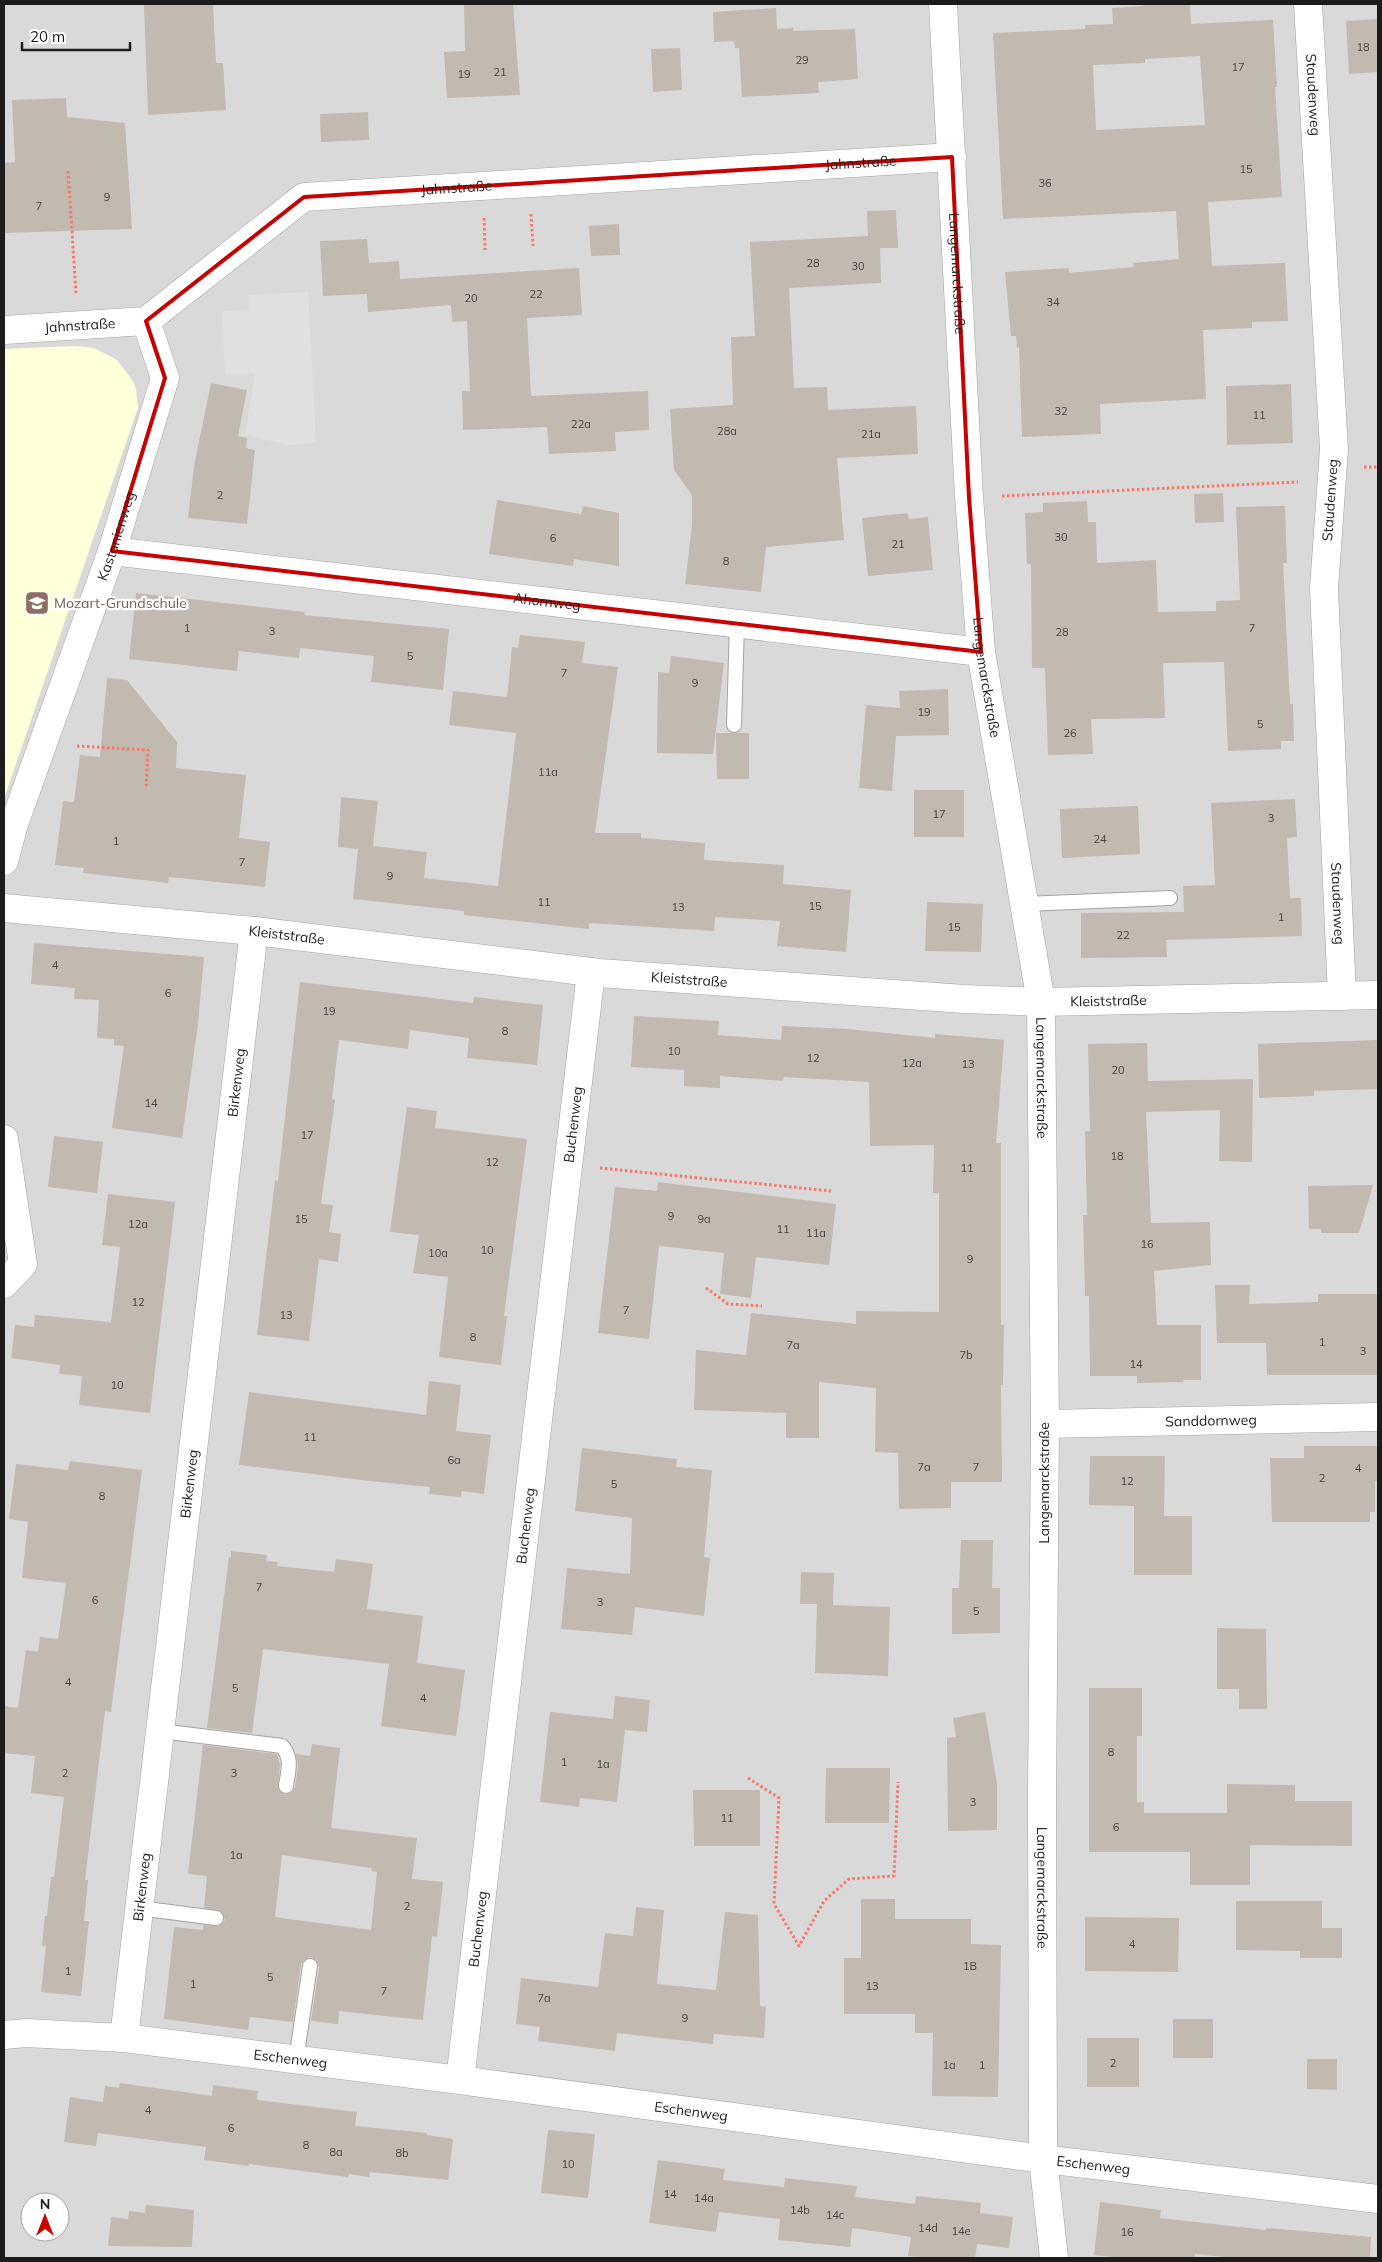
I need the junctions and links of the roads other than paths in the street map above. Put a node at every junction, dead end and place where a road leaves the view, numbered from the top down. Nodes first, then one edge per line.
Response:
1 (943, 4) edge
2 (1308, 4) edge
3 (952, 156) junction
4 (146, 321) junction
5 (4, 330) edge
6 (112, 551) junction
7 (737, 623) junction
8 (982, 652) junction
9 (734, 725) dead end
10 (4, 862) edge
11 (1170, 898) dead end
12 (1024, 904) junction
13 (4, 908) edge
14 (254, 931) junction
15 (591, 972) junction
16 (1342, 996) junction
17 (1378, 996) edge
18 (1041, 1002) junction
19 (4, 1139) edge
20 (4, 1284) edge
21 (1378, 1417) edge
22 (1045, 1424) junction
23 (160, 1732) junction
24 (286, 1786) dead end
25 (139, 1908) junction
26 (216, 1918) dead end
27 (310, 1966) dead end
28 (4, 2035) edge
29 (124, 2038) junction
30 (296, 2060) junction
31 (460, 2080) junction
32 (1043, 2159) junction
33 (1378, 2199) edge
34 (1054, 2258) edge

1 - 3 street, Langemarckstraße
2 - 16 street, Staudenweg
3 - 4 street, Jahnstraße
3 - 8 street, Langemarckstraße
4 - 5 street, Jahnstraße
4 - 6 street, Kastanienweg
6 - 7 street, Ahornweg
6 - 10 street, Kastanienweg
7 - 8 street, Ahornweg
7 - 9 lane
8 - 12 street, Langemarckstraße
11 - 12 lane
12 - 18 street, Langemarckstraße
13 - 14 street, Kleiststraße
14 - 15 street, Kleiststraße
14 - 23 street, Birkenweg
15 - 18 street, Kleiststraße
15 - 31 street, Buchenweg
16 - 17 street, Kleiststraße
16 - 18 street, Kleiststraße
18 - 22 street, Langemarckstraße
19 - 20 street
21 - 22 street, Sanddornweg
22 - 32 street, Langemarckstraße
23 - 24 lane
23 - 25 street, Birkenweg
25 - 26 lane
25 - 29 street, Birkenweg
27 - 30 lane
28 - 29 street, Eschenweg
29 - 30 street, Eschenweg
30 - 31 street, Eschenweg
31 - 32 street, Eschenweg
32 - 33 street, Eschenweg
32 - 34 street, Langemarckstraße

